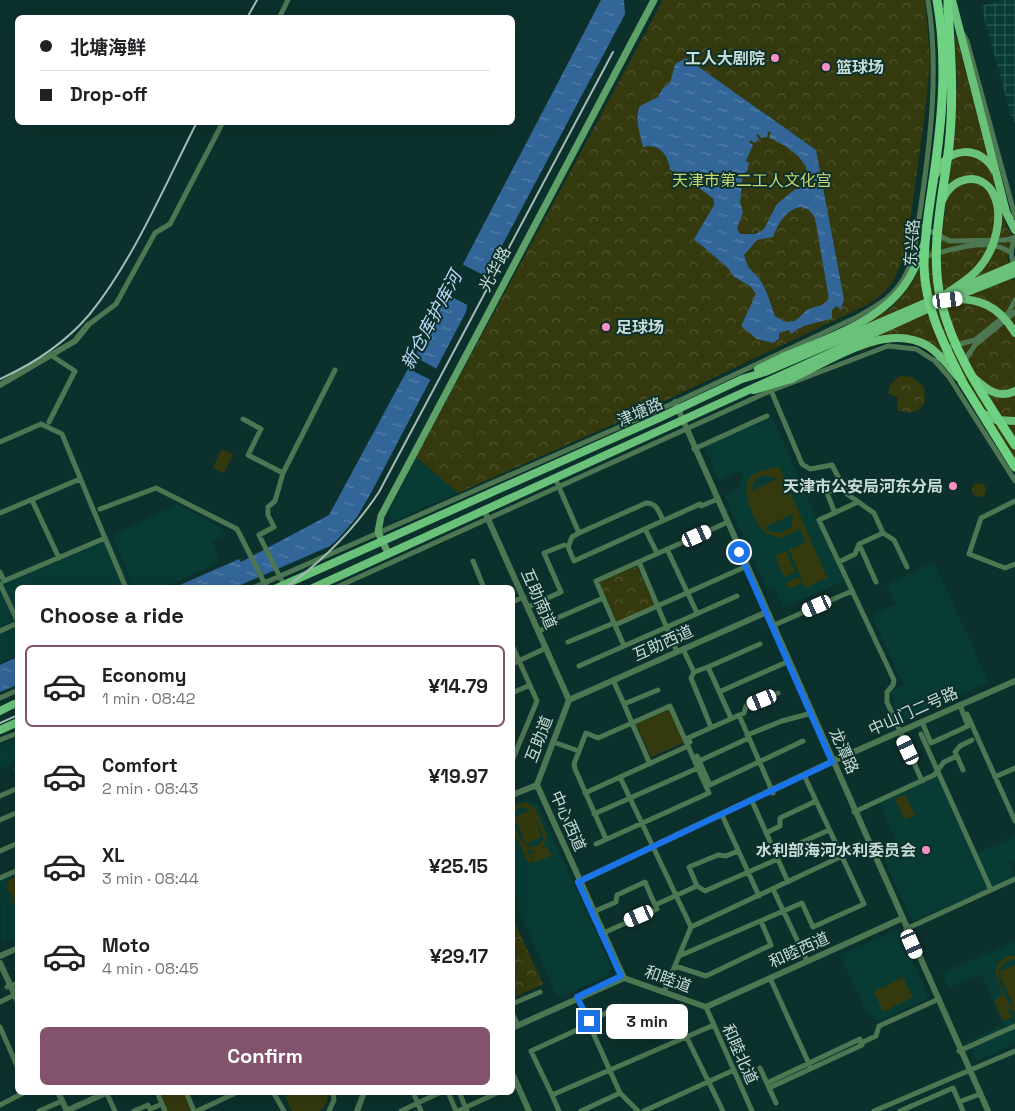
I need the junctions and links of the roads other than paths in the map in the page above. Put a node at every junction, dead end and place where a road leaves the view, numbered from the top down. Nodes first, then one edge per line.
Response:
1 (288, 0) edge
2 (654, 0) edge
3 (928, 0) edge
4 (949, 3) edge
5 (938, 4) edge
6 (280, 15) edge
7 (959, 28) junction
8 (221, 125) edge
9 (998, 176) junction
10 (933, 182) junction
11 (941, 206) junction
12 (1015, 216) edge
13 (918, 225) junction
14 (1015, 235) edge
15 (926, 238) junction
16 (1011, 253) junction
17 (911, 260) junction
18 (1015, 265) edge
19 (1015, 272) edge
20 (947, 297) junction
21 (1015, 300) edge
22 (1015, 312) edge
23 (88, 325) joint
24 (1015, 333) edge
25 (52, 356) junction
26 (935, 362) junction
27 (335, 370) dead end
28 (949, 377) junction
29 (973, 377) junction
30 (742, 379) junction
31 (788, 382) junction
32 (963, 383) junction
33 (0, 385) edge
34 (770, 389) junction
35 (1015, 391) edge
36 (748, 392) junction
37 (676, 406) junction
38 (767, 416) dead end
39 (243, 419) dead end
40 (682, 420) junction
41 (989, 420) junction
42 (1015, 421) edge
43 (49, 422) dead end
44 (686, 429) junction
45 (0, 442) edge
46 (1015, 445) edge
47 (695, 449) junction
48 (1015, 466) edge
49 (284, 473) junction
50 (555, 478) junction
51 (80, 479) junction
52 (1015, 481) edge
53 (558, 486) junction
54 (843, 486) junction
55 (32, 500) junction
56 (717, 500) junction
57 (1015, 501) edge
58 (858, 502) junction
59 (100, 509) dead end
60 (0, 513) edge
61 (835, 513) junction
62 (486, 514) junction
63 (663, 520) junction
64 (727, 522) junction
65 (645, 529) junction
66 (378, 532) junction
67 (579, 532) junction
68 (882, 534) junction
69 (106, 538) junction
70 (382, 542) junction
71 (564, 544) dead end
72 (859, 544) junction
73 (667, 549) junction
74 (388, 553) junction
75 (657, 553) junction
76 (59, 558) junction
77 (473, 561) dead end
78 (639, 562) junction
79 (839, 562) junction
80 (1015, 564) edge
81 (746, 566) junction
82 (907, 568) dead end
83 (0, 572) edge
84 (278, 576) junction
85 (876, 582) dead end
86 (0, 584) edge
87 (125, 585) edge
88 (266, 585) edge
89 (281, 585) edge
90 (286, 585) edge
91 (319, 585) edge
92 (341, 585) edge
93 (483, 585) edge
94 (852, 590) junction
95 (687, 592) junction
96 (737, 596) dead end
97 (524, 597) junction
98 (604, 598) junction
99 (515, 601) edge
100 (658, 606) junction
101 (528, 607) junction
102 (766, 612) junction
103 (697, 614) junction
104 (15, 616) edge
105 (15, 624) edge
106 (615, 624) junction
107 (772, 626) junction
108 (667, 627) junction
109 (0, 631) edge
110 (539, 631) junction
111 (568, 642) dead end
112 (760, 644) dead end
113 (624, 646) junction
114 (546, 648) junction
115 (515, 651) edge
116 (680, 651) junction
117 (520, 660) junction
118 (515, 662) edge
119 (788, 662) junction
120 (579, 666) dead end
121 (708, 667) junction
122 (694, 672) junction
123 (613, 680) junction
124 (1015, 682) edge
125 (530, 685) junction
126 (658, 690) dead end
127 (15, 691) edge
128 (515, 692) edge
129 (719, 692) junction
130 (778, 693) dead end
131 (0, 698) edge
132 (569, 700) junction
133 (14, 704) dead end
134 (624, 704) junction
135 (960, 706) junction
136 (0, 711) edge
137 (811, 714) junction
138 (967, 714) dead end
139 (739, 715) junction
140 (731, 718) junction
141 (15, 723) edge
142 (632, 723) junction
143 (922, 723) junction
144 (711, 727) junction
145 (0, 730) edge
146 (900, 733) junction
147 (15, 734) edge
148 (921, 734) dead end
149 (748, 737) junction
150 (0, 740) edge
151 (972, 740) dead end
152 (803, 741) dead end
153 (553, 742) junction
154 (688, 746) junction
155 (579, 751) junction
156 (515, 754) edge
157 (956, 756) junction
158 (699, 761) junction
159 (759, 762) junction
160 (833, 763) junction
161 (650, 764) junction
162 (698, 768) junction
163 (1015, 768) edge
164 (938, 770) junction
165 (963, 770) dead end
166 (805, 776) junction
167 (620, 777) junction
168 (995, 777) junction
169 (922, 781) junction
170 (536, 787) junction
171 (15, 789) edge
172 (585, 792) junction
173 (772, 792) junction
174 (515, 795) edge
175 (0, 796) edge
176 (630, 799) junction
177 (816, 801) junction
178 (752, 802) junction
179 (855, 812) junction
180 (15, 813) edge
181 (594, 814) junction
182 (722, 817) junction
183 (0, 820) edge
184 (1015, 821) edge
185 (640, 823) junction
186 (829, 830) junction
187 (766, 833) junction
188 (606, 839) junction
189 (596, 844) dead end
190 (869, 844) junction
191 (15, 845) edge
192 (652, 850) junction
193 (0, 851) edge
194 (738, 851) junction
195 (777, 856) junction
196 (842, 857) junction
197 (15, 871) edge
198 (748, 872) junction
199 (0, 878) edge
200 (1015, 879) edge
201 (788, 882) junction
202 (579, 883) junction
203 (697, 886) junction
204 (773, 889) junction
205 (991, 890) junction
206 (676, 896) junction
207 (759, 896) junction
208 (656, 905) junction
209 (783, 910) junction
210 (593, 912) junction
211 (902, 918) junction
212 (761, 921) junction
213 (691, 927) junction
214 (906, 929) junction
215 (602, 933) junction
216 (15, 949) edge
217 (0, 956) edge
218 (679, 956) junction
219 (807, 961) junction
220 (0, 963) edge
221 (675, 966) junction
222 (0, 972) edge
223 (622, 977) junction
224 (770, 978) junction
225 (15, 984) edge
226 (9, 987) junction
227 (540, 992) dead end
228 (664, 992) junction
229 (13, 996) junction
230 (15, 998) edge
231 (577, 998) junction
232 (938, 999) junction
233 (0, 1002) edge
234 (15, 1002) edge
235 (515, 1003) edge
236 (706, 1007) junction
237 (589, 1022) junction
238 (515, 1025) edge
239 (714, 1025) junction
240 (1015, 1026) edge
241 (0, 1027) edge
242 (686, 1036) junction
243 (7, 1043) junction
244 (0, 1046) edge
245 (1015, 1049) edge
246 (960, 1050) junction
247 (15, 1061) edge
248 (810, 1066) junction
249 (760, 1068) dead end
250 (609, 1069) junction
251 (969, 1069) junction
252 (734, 1070) junction
253 (709, 1081) junction
254 (515, 1085) edge
255 (768, 1085) junction
256 (620, 1093) junction
257 (19, 1095) edge
258 (56, 1095) edge
259 (59, 1095) edge
260 (101, 1095) edge
261 (107, 1095) edge
262 (158, 1095) edge
263 (187, 1095) edge
264 (231, 1095) edge
265 (275, 1095) edge
266 (333, 1095) edge
267 (362, 1095) edge
268 (413, 1095) edge
269 (434, 1095) edge
270 (449, 1095) edge
271 (460, 1095) edge
272 (493, 1095) edge
273 (552, 1095) junction
274 (979, 1095) junction
275 (60, 1102) junction
276 (959, 1102) junction
277 (417, 1103) junction
278 (776, 1103) dead end
279 (1, 1104) edge
280 (162, 1104) junction
281 (282, 1109) edge
282 (466, 1109) edge
283 (65, 1110) edge
284 (5, 1111) edge
285 (39, 1111) edge
286 (115, 1111) edge
287 (134, 1111) edge
288 (165, 1111) edge
289 (195, 1111) edge
290 (274, 1111) edge
291 (329, 1111) edge
292 (356, 1111) edge
293 (401, 1111) edge
294 (421, 1111) edge
295 (457, 1111) edge
296 (529, 1111) edge
297 (559, 1111) edge
298 (581, 1111) edge
299 (638, 1111) edge
300 (644, 1111) edge
301 (722, 1111) edge
302 (752, 1111) edge
303 (874, 1111) edge
304 (900, 1111) edge
305 (963, 1111) edge
306 (986, 1111) edge

1 - 6 street
2 - 66 main road, 光华路
3 - 13 street
4 - 7 main road
4 - 11 highway, 东兴路, bridge
5 - 10 highway, 东兴路
7 - 9 main road
7 - 12 street
8 - 23 street
9 - 10 main road
9 - 14 main road
10 - 15 highway, 东兴路, bridge
11 - 20 main road, bridge
11 - 29 highway, 东兴路, bridge
13 - 14 street
13 - 17 street
14 - 16 street
15 - 30 main road, bridge
15 - 32 highway, 东兴路, bridge
16 - 17 street
16 - 19 street
17 - 37 street
18 - 20 main road, 津塘路, bridge
19 - 20 main road, 津塘路
20 - 24 main road, bridge
20 - 30 main road, 津塘路
20 - 36 main road, 津塘路
21 - 26 street
22 - 28 street
23 - 25 street
25 - 33 street
25 - 43 street
26 - 28 street
26 - 31 street
27 - 49 street
28 - 52 street
29 - 35 main road
29 - 46 highway, 东兴路, bridge
30 - 37 main road, 津塘路
31 - 32 main road, bridge
31 - 34 main road
32 - 41 highway, 东兴路
34 - 36 main road
34 - 44 street
34 - 54 street
36 - 40 main road, 津塘路
37 - 40 street, 龙潭路
37 - 66 street
37 - 70 main road, 津塘路
38 - 47 street
39 - 49 street
40 - 44 street, 龙潭路
40 - 50 main road, 津塘路
41 - 42 main road
41 - 48 highway, 东兴路
44 - 47 street, 龙潭路
44 - 53 street
45 - 51 street
47 - 56 street, 龙潭路
49 - 84 street
50 - 53 street
50 - 62 main road, 津塘路
51 - 55 street
51 - 69 street
53 - 62 street
53 - 67 street
54 - 58 street
54 - 61 street
55 - 60 street
55 - 76 street
56 - 63 street
56 - 64 street, 龙潭路
57 - 80 street
58 - 61 street
58 - 68 street
59 - 88 street
61 - 79 street
62 - 74 main road, 津塘路
62 - 92 street
62 - 97 street, 互助南道
63 - 65 street
63 - 67 street
64 - 73 street
64 - 81 street, 龙潭路
65 - 67 street
65 - 75 street
66 - 70 main road
66 - 84 street
68 - 72 street
68 - 82 street
69 - 76 street
69 - 87 street
70 - 74 main road
70 - 90 main road, 津塘路
71 - 101 street
72 - 79 street
72 - 85 street
73 - 75 street
73 - 95 street
74 - 91 main road, 津塘路
75 - 78 street
76 - 83 street
77 - 93 street
78 - 98 street
78 - 100 street
79 - 94 street
81 - 95 street
81 - 102 street, 龙潭路
84 - 88 street
84 - 89 street
86 - 104 street
94 - 107 street
94 - 146 street
95 - 100 street
95 - 103 street
96 - 103 street
97 - 99 street
97 - 101 street, 互助南道
98 - 106 street
98 - 110 street
100 - 106 street
100 - 108 street
101 - 110 street, 互助南道
102 - 107 street, 龙潭路
102 - 116 street, 互助西道
103 - 108 street
105 - 109 street
106 - 111 street
106 - 113 street
107 - 119 street, 龙潭路
108 - 113 street
108 - 116 street
110 - 114 street, 互助南道
112 - 121 street
113 - 120 street
114 - 117 street
114 - 132 street, 互助南道
115 - 117 street
116 - 122 street
116 - 123 street, 互助西道
117 - 118 street
117 - 125 street
119 - 129 street
119 - 137 street, 龙潭路
121 - 122 street
121 - 129 street
122 - 144 street
123 - 132 street, 互助西道
123 - 134 street
124 - 135 street, 中山门二号路
125 - 128 street
125 - 156 street
126 - 134 street
127 - 131 street
129 - 140 street
130 - 139 street
132 - 153 street, 互助道
133 - 136 main road
134 - 142 street
135 - 143 street, 中山门二号路
135 - 143 street
137 - 149 street
137 - 160 street, 龙潭路
138 - 168 street
139 - 140 street
139 - 149 street
140 - 144 street
141 - 145 main road
142 - 154 street
142 - 155 street
142 - 161 street
143 - 146 street, 中山门二号路
144 - 158 street
146 - 160 street, 中山门二号路
146 - 169 street
147 - 150 street
148 - 164 street
149 - 158 street
149 - 159 street
151 - 157 street
152 - 159 street
153 - 155 street
153 - 170 street, 互助道
154 - 161 street
154 - 162 street
155 - 172 street
157 - 164 street
157 - 165 street
158 - 159 street
159 - 173 street
160 - 166 street, 中山门二号路
160 - 179 street, 龙潭路
161 - 167 street
162 - 176 street
162 - 185 street
163 - 168 street
164 - 169 street
164 - 205 street
166 - 173 street, 中山门二号路
166 - 177 street
167 - 172 street
167 - 176 street
168 - 184 street
169 - 179 street
170 - 174 street
170 - 202 street, 中心西道
171 - 175 street
172 - 181 street
173 - 178 street, 中山门二号路
176 - 181 street
176 - 185 street
177 - 186 street
177 - 187 street
178 - 182 street, 中山门二号路
178 - 187 street
179 - 190 street, 龙潭路
180 - 183 street
181 - 188 street
182 - 192 street, 中山门二号路
182 - 194 street
185 - 188 street
185 - 192 street
186 - 195 street
186 - 196 street
187 - 195 street
188 - 189 street
190 - 196 street
190 - 211 street, 龙潭路
191 - 193 street
192 - 202 street, 中山门二号路
192 - 206 street
194 - 198 street
194 - 203 street
195 - 198 street
195 - 201 street
196 - 201 street
196 - 209 street
197 - 199 street
198 - 203 street
198 - 207 street
200 - 205 street
201 - 204 street
202 - 210 street, 中心西道
203 - 206 street
204 - 207 street
204 - 209 street
205 - 214 street
206 - 208 street
206 - 213 street
207 - 213 street
208 - 210 street
208 - 215 street
209 - 212 street
209 - 219 street
210 - 215 street, 中心西道
211 - 214 street, 龙潭路
211 - 219 street, 和睦西道
212 - 218 street
212 - 221 street
213 - 218 street
214 - 232 street, 龙潭路
215 - 223 street, 中心西道
216 - 217 street
218 - 221 street
219 - 224 street, 和睦西道
220 - 226 street
221 - 228 street
222 - 226 street
223 - 228 street, 和睦道
223 - 231 street
224 - 236 street, 和睦西道
224 - 248 street
225 - 226 street
226 - 229 street
227 - 235 street
228 - 236 street, 和睦道
229 - 230 street
229 - 233 street
229 - 234 street
231 - 237 street
231 - 238 street
232 - 246 street, 龙潭路
232 - 248 street
236 - 239 street, 和睦北道
237 - 242 street
237 - 250 street
237 - 273 street
239 - 242 street
239 - 252 street, 和睦北道
240 - 246 street
241 - 243 street
242 - 250 street
242 - 253 street
243 - 244 street
243 - 247 street
245 - 251 street
246 - 251 street, 龙潭路
248 - 255 street
249 - 255 street
250 - 256 street
250 - 273 street
251 - 274 street, 龙潭路
251 - 303 street
252 - 253 street
252 - 302 street, 和睦北道
253 - 300 street
253 - 301 street
254 - 296 street
255 - 278 street
256 - 298 street
256 - 299 street
257 - 279 street
258 - 275 street
259 - 275 street
260 - 283 street
261 - 286 street
262 - 280 street
263 - 289 street
264 - 289 street
265 - 281 street
266 - 291 street
267 - 292 street
268 - 277 street
269 - 277 street
270 - 295 street
271 - 282 street
272 - 282 street
273 - 297 street
274 - 276 street
274 - 306 street, 龙潭路
275 - 283 street
275 - 285 street
276 - 304 street
276 - 305 street
277 - 293 street
277 - 294 street
279 - 284 street
280 - 287 street
280 - 288 street
281 - 290 street
282 - 295 street

